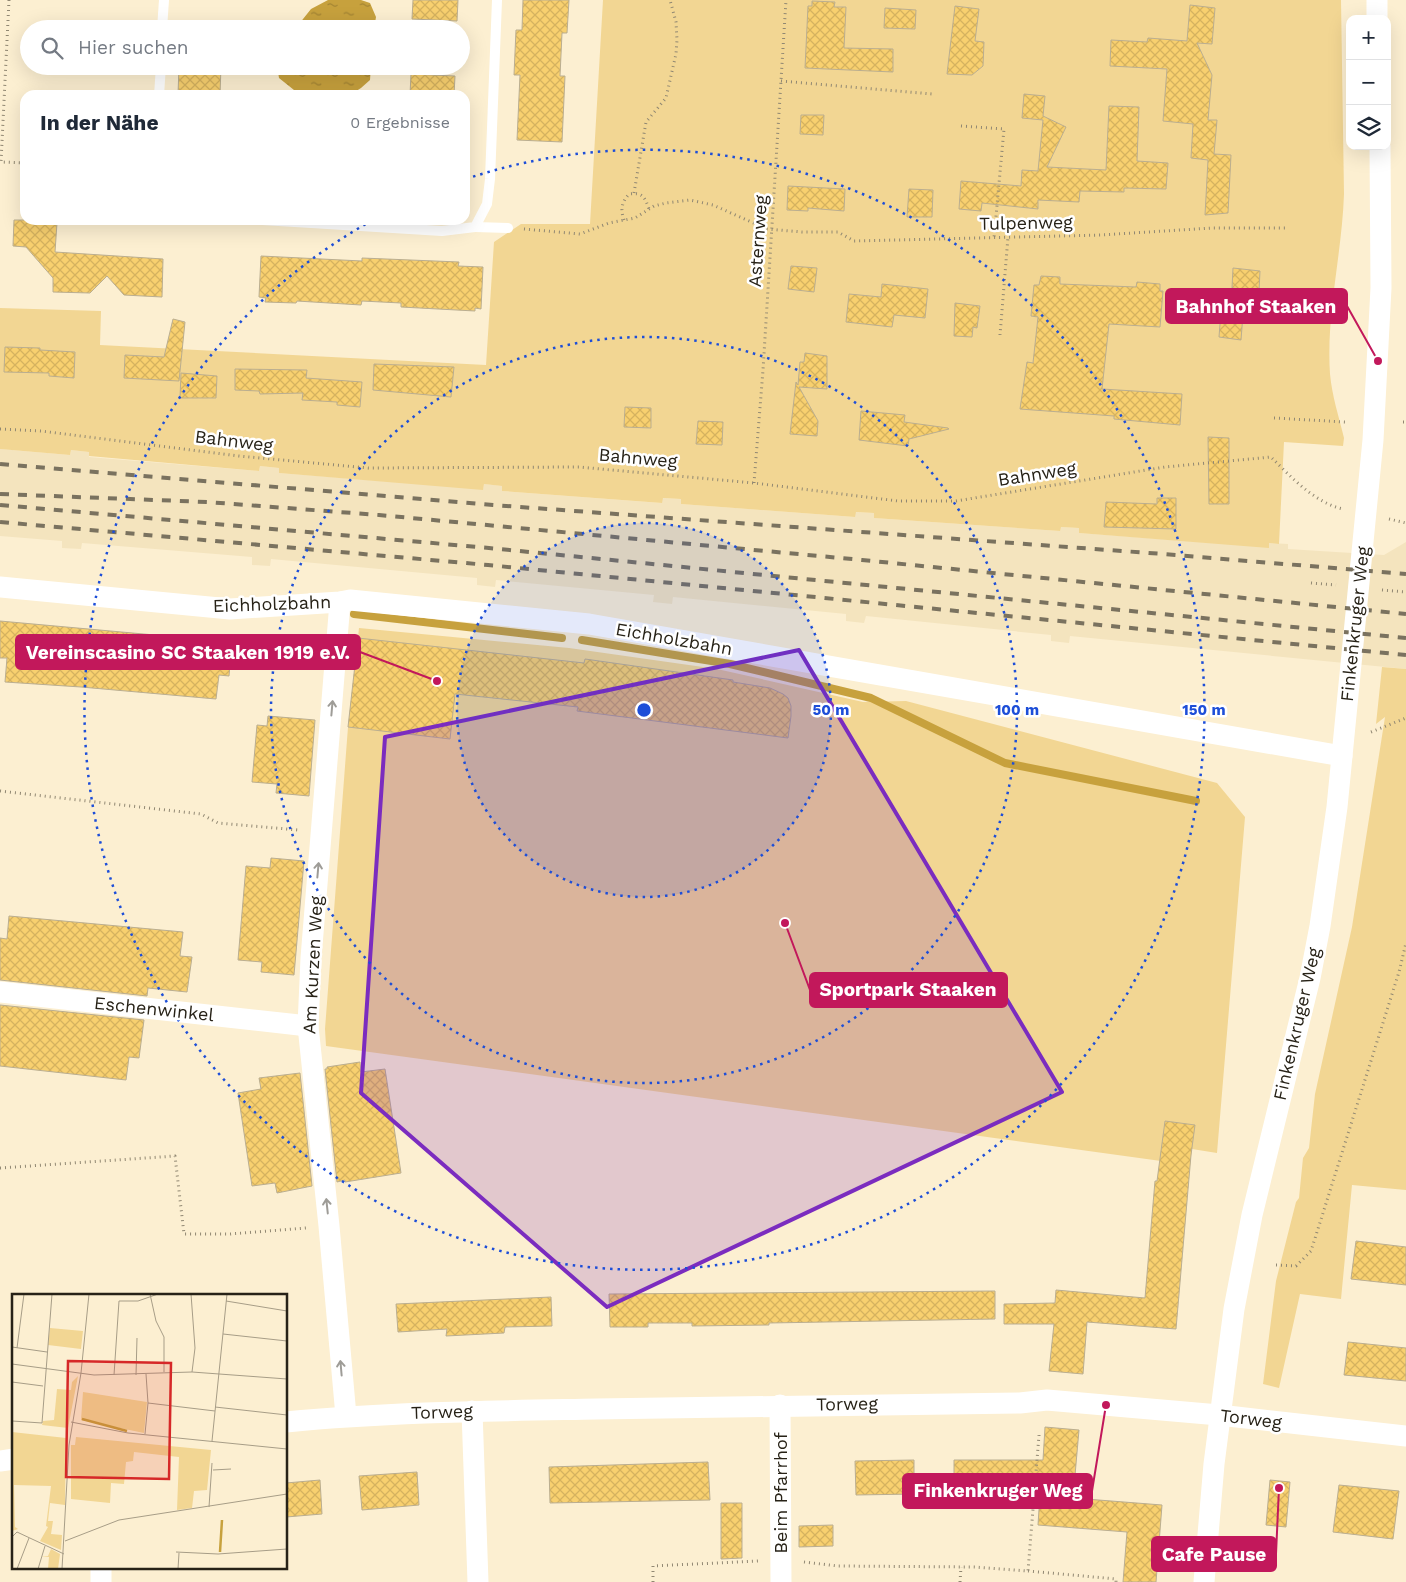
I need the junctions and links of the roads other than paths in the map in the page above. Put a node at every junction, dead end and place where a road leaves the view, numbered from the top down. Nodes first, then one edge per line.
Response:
1 (164, 0) edge
2 (497, 0) edge
3 (1377, 0) edge
4 (1377, 15) edge
5 (163, 20) edge
6 (160, 75) edge
7 (159, 90) edge
8 (1380, 150) edge
9 (352, 225) edge
10 (474, 228) junction
11 (508, 228) road end
12 (0, 587) edge
13 (340, 602) junction
14 (1342, 756) junction
15 (0, 992) edge
16 (308, 1026) junction
17 (780, 1405) junction
18 (472, 1411) junction
19 (1219, 1415) junction
20 (346, 1416) junction
21 (288, 1422) edge
22 (1406, 1436) edge
23 (478, 1582) edge
24 (781, 1582) edge
25 (1204, 1582) edge

1 - 5 lane
2 - 10 lane
3 - 4 street
6 - 7 lane
8 - 14 street, Finkenkruger Weg
9 - 10 lane
10 - 11 lane
12 - 13 street, Eichholzbahn
13 - 14 street, Eichholzbahn
16 -> 13 street, Am Kurzen Weg
14 - 19 street, Finkenkruger Weg
15 - 16 street, Eschenwinkel
20 -> 16 street, Am Kurzen Weg
17 - 18 street, Torweg
17 - 19 street, Torweg
17 - 24 street, Beim Pfarrhof
18 - 20 street, Torweg
18 - 23 street
19 - 22 street, Torweg
19 - 25 street, Finkenkruger Weg
20 - 21 street, Torweg

